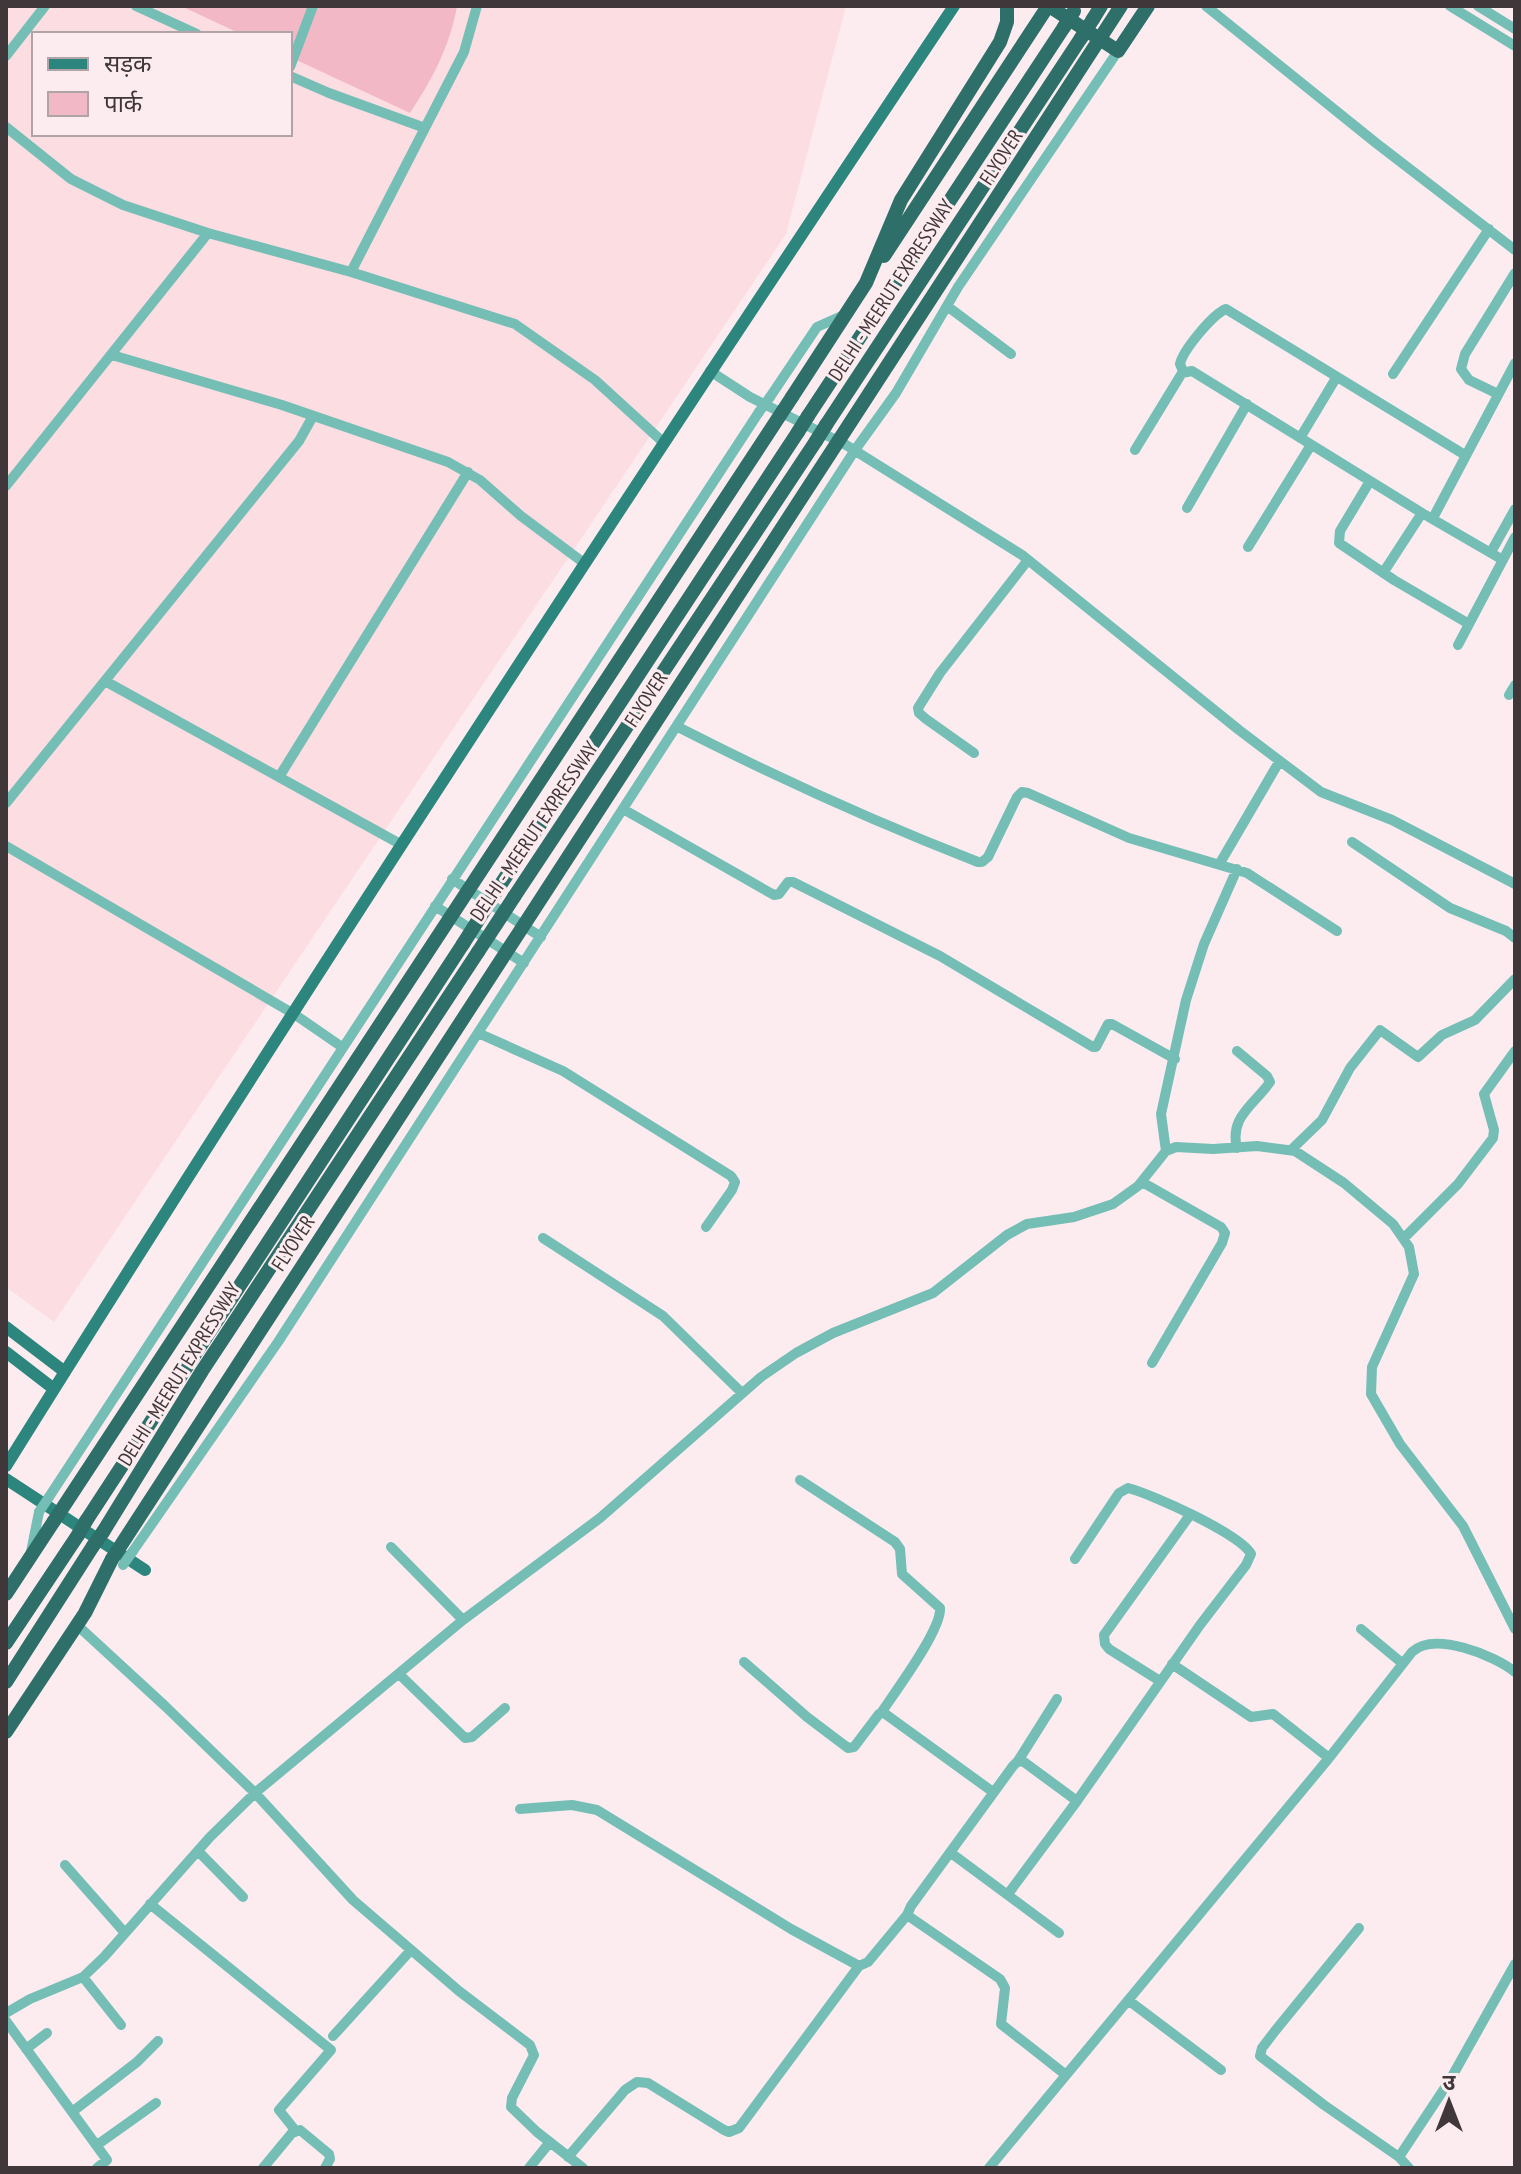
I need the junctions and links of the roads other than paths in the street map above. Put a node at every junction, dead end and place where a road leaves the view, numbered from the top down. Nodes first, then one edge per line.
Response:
1 (45, 6) edge
2 (136, 6) edge
3 (313, 6) edge
4 (477, 6) edge
5 (954, 6) edge
6 (1007, 6) edge
7 (1049, 6) edge
8 (1121, 6) edge
9 (1148, 6) edge
10 (1206, 6) edge
11 (1450, 6) edge
12 (1478, 6) edge
13 (1076, 8) edge
14 (1097, 13) edge
15 (1515, 29) edge
16 (193, 32) edge
17 (1515, 46) edge
18 (1118, 51) junction
19 (6, 56) edge
20 (292, 62) edge
21 (292, 77) edge
22 (6, 127) edge
23 (425, 128) junction
24 (1489, 229) junction
25 (208, 233) junction
26 (1515, 250) edge
27 (351, 272) junction
28 (1515, 274) edge
29 (866, 283) junction
30 (947, 306) junction
31 (845, 314) junction
32 (1011, 354) dead end
33 (112, 355) junction
34 (1515, 363) edge
35 (710, 371) junction
36 (1183, 371) junction
37 (1393, 374) dead end
38 (1336, 378) junction
39 (1498, 394) junction
40 (1247, 404) junction
41 (313, 416) junction
42 (1300, 438) junction
43 (664, 443) junction
44 (1311, 445) junction
45 (855, 450) junction
46 (1135, 450) dead end
47 (1465, 455) junction
48 (468, 472) junction
49 (1370, 481) junction
50 (6, 486) edge
51 (1187, 508) dead end
52 (1422, 513) junction
53 (1514, 517) edge
54 (1433, 518) junction
55 (1515, 537) edge
56 (1248, 547) dead end
57 (1491, 552) junction
58 (1028, 560) junction
59 (1503, 560) junction
60 (584, 563) junction
61 (1383, 573) junction
62 (1469, 624) junction
63 (1458, 645) dead end
64 (105, 681) junction
65 (678, 727) junction
66 (974, 753) dead end
67 (1279, 762) junction
68 (279, 777) junction
69 (6, 803) edge
70 (623, 809) junction
71 (1352, 842) dead end
72 (402, 845) junction
73 (6, 846) edge
74 (1220, 863) junction
75 (1237, 869) junction
76 (452, 879) junction
77 (1515, 884) edge
78 (435, 906) junction
79 (1337, 931) dead end
80 (541, 937) junction
81 (1515, 938) edge
82 (524, 963) junction
83 (1515, 979) edge
84 (294, 1014) junction
85 (478, 1033) junction
86 (342, 1047) junction
87 (1237, 1051) dead end
88 (1515, 1051) edge
89 (1175, 1059) junction
90 (1237, 1148) junction
91 (1291, 1150) junction
92 (1166, 1151) junction
93 (1142, 1182) junction
94 (706, 1227) dead end
95 (543, 1238) dead end
96 (1404, 1238) junction
97 (6, 1327) edge
98 (6, 1352) edge
99 (1152, 1363) dead end
100 (65, 1372) junction
101 (54, 1389) junction
102 (742, 1393) junction
103 (6, 1466) edge
104 (6, 1479) edge
105 (800, 1480) dead end
106 (1190, 1515) junction
107 (391, 1547) dead end
108 (30, 1558) junction
109 (1075, 1559) dead end
110 (117, 1562) junction
111 (145, 1570) dead end
112 (6, 1594) edge
113 (463, 1620) junction
114 (77, 1625) junction
115 (1361, 1629) dead end
116 (1515, 1629) edge
117 (6, 1643) edge
118 (744, 1662) dead end
119 (1402, 1663) junction
120 (1172, 1664) junction
121 (1515, 1672) edge
122 (399, 1674) junction
123 (1160, 1681) junction
124 (6, 1682) edge
125 (1057, 1699) dead end
126 (505, 1708) dead end
127 (881, 1713) junction
128 (6, 1732) edge
129 (1329, 1758) junction
130 (1018, 1761) junction
131 (993, 1792) junction
132 (255, 1793) junction
133 (1077, 1801) junction
134 (520, 1809) dead end
135 (198, 1851) junction
136 (951, 1853) junction
137 (65, 1865) dead end
138 (1008, 1894) junction
139 (243, 1897) dead end
140 (150, 1904) junction
141 (907, 1915) junction
142 (1359, 1928) dead end
143 (125, 1933) junction
144 (1059, 1933) dead end
145 (411, 1950) junction
146 (1515, 1964) edge
147 (859, 1966) junction
148 (83, 1977) junction
149 (1128, 2000) junction
150 (6, 2013) edge
151 (6, 2021) edge
152 (121, 2025) dead end
153 (47, 2033) dead end
154 (333, 2036) dead end
155 (158, 2041) dead end
156 (26, 2049) junction
157 (1221, 2070) dead end
158 (1066, 2075) junction
159 (156, 2103) dead end
160 (72, 2112) junction
161 (295, 2130) junction
162 (550, 2142) junction
163 (97, 2145) junction
164 (568, 2157) junction
165 (1399, 2157) junction
166 (110, 2164) edge
167 (97, 2168) edge
168 (263, 2168) edge
169 (325, 2168) edge
170 (529, 2168) edge
171 (583, 2168) edge
172 (989, 2168) edge
173 (1409, 2168) edge

1 - 19 street
2 - 16 street
3 - 20 street
4 - 23 street
5 - 35 main road
6 - 29 highway
7 - 18 highway
7 - 29 highway
8 - 110 highway, FLYOVER, bridge
9 - 18 highway
10 - 24 street
11 - 17 street
12 - 15 street
13 - 117 highway, DELHI - MEERUT EXPRESSWAY, bridge
14 - 124 highway, DELHI - MEERUT EXPRESSWAY, bridge
18 - 30 street
21 - 23 street
22 - 25 street
23 - 27 street
24 - 26 street
24 - 37 street
25 - 27 street
25 - 33 street
27 - 43 street
28 - 39 street
29 - 31 highway
30 - 32 street
30 - 45 street
31 - 76 street, bridge
31 - 108 highway, bridge
33 - 41 street
33 - 50 street
34 - 39 street
35 - 43 main road
35 - 45 street
36 - 38 street
36 - 40 street
36 - 46 street
38 - 42 street
38 - 47 street
39 - 47 street
40 - 42 street
40 - 51 street
41 - 48 street
41 - 64 street
42 - 44 street
43 - 60 main road
44 - 49 street
44 - 56 street
45 - 58 street
45 - 65 street
47 - 54 street
48 - 60 street
48 - 68 street
49 - 52 street
49 - 61 street
52 - 54 street
52 - 61 street
53 - 57 street
54 - 57 street
55 - 59 street
57 - 59 street
58 - 66 street
58 - 67 street
59 - 62 street
60 - 72 main road
61 - 62 street
62 - 63 street
64 - 68 street
64 - 69 street
65 - 70 street
65 - 74 street
67 - 74 street
67 - 77 street
68 - 72 street
70 - 80 street
70 - 89 street
71 - 81 street
72 - 84 main road
73 - 84 street
74 - 75 street
75 - 79 street
75 - 89 street
76 - 78 street
76 - 80 street
78 - 82 street
78 - 86 street
80 - 82 street
82 - 85 street
83 - 91 street
84 - 86 street
84 - 100 main road
85 - 94 street
85 - 110 street, bridge
86 - 108 street, bridge
87 - 90 street
88 - 96 street
89 - 92 street
90 - 91 street
90 - 92 street
91 - 96 street
92 - 93 street
93 - 99 street
93 - 102 street
95 - 102 street
96 - 116 street
97 - 100 main road
98 - 101 main road
100 - 101 main road
101 - 103 main road
102 - 113 street
104 - 111 main road
105 - 127 street
106 - 109 street
106 - 120 street
106 - 123 street
107 - 113 street
108 - 112 highway
110 - 114 highway, FLYOVER
113 - 122 street
114 - 128 highway, FLYOVER
114 - 132 street
115 - 119 street
118 - 127 street
119 - 121 street
119 - 129 street
120 - 123 street
120 - 129 street
122 - 126 street
122 - 132 street
123 - 133 street
125 - 130 street
127 - 131 street
129 - 149 street
130 - 131 street
130 - 133 street
131 - 136 street
132 - 135 street
132 - 145 street
133 - 138 street
134 - 147 street
135 - 139 street
135 - 140 street
136 - 138 street
136 - 141 street
137 - 143 street
138 - 144 street
140 - 143 street
140 - 161 street
141 - 147 street
141 - 158 street
142 - 165 street
143 - 148 street
145 - 154 street
145 - 162 street
146 - 165 street
147 - 164 street
148 - 150 street
148 - 152 street
149 - 157 street
149 - 158 street
151 - 156 street
153 - 156 street
155 - 160 street
156 - 160 street
158 - 172 street
159 - 163 street
160 - 163 street
161 - 168 street
161 - 169 street
162 - 164 street
162 - 170 street
163 - 166 street
164 - 171 street
165 - 173 street
166 - 167 street

